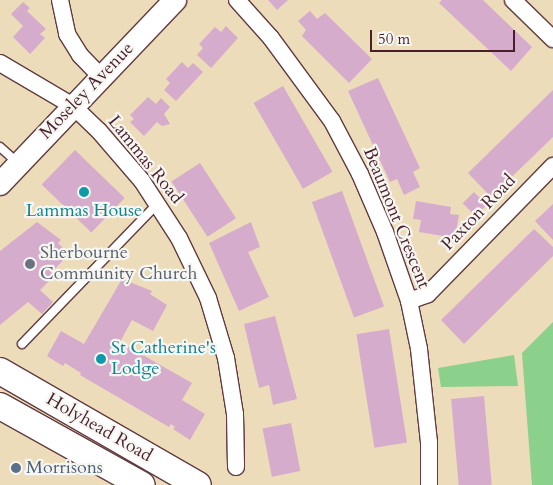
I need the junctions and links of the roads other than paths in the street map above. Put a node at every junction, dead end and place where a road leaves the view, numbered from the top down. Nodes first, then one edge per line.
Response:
1 (60, 0) edge
2 (175, 0) edge
3 (238, 0) edge
4 (513, 0) edge
5 (553, 39) edge
6 (0, 63) edge
7 (101, 77) junction
8 (73, 106) junction
9 (0, 147) edge
10 (18, 163) junction
11 (553, 166) edge
12 (0, 184) edge
13 (158, 203) junction
14 (409, 301) junction
15 (22, 344) dead end
16 (0, 371) edge
17 (0, 406) edge
18 (236, 467) dead end
19 (142, 485) edge
20 (198, 485) edge
21 (429, 485) edge

1 - 7 street
2 - 7 main road, Moseley Avenue
3 - 14 street, Beaumont Crescent
4 - 5 street
6 - 8 street, Lammas Road
7 - 8 main road, Moseley Avenue
8 - 10 main road, Moseley Avenue
8 - 13 street, Lammas Road
9 - 10 lane
10 - 12 main road, Moseley Avenue
11 - 14 street, Paxton Road
13 - 15 lane
13 - 18 street, Lammas Road
14 - 21 street, Beaumont Crescent
16 - 20 highway, Holyhead Road
17 - 19 highway, Holyhead Road

